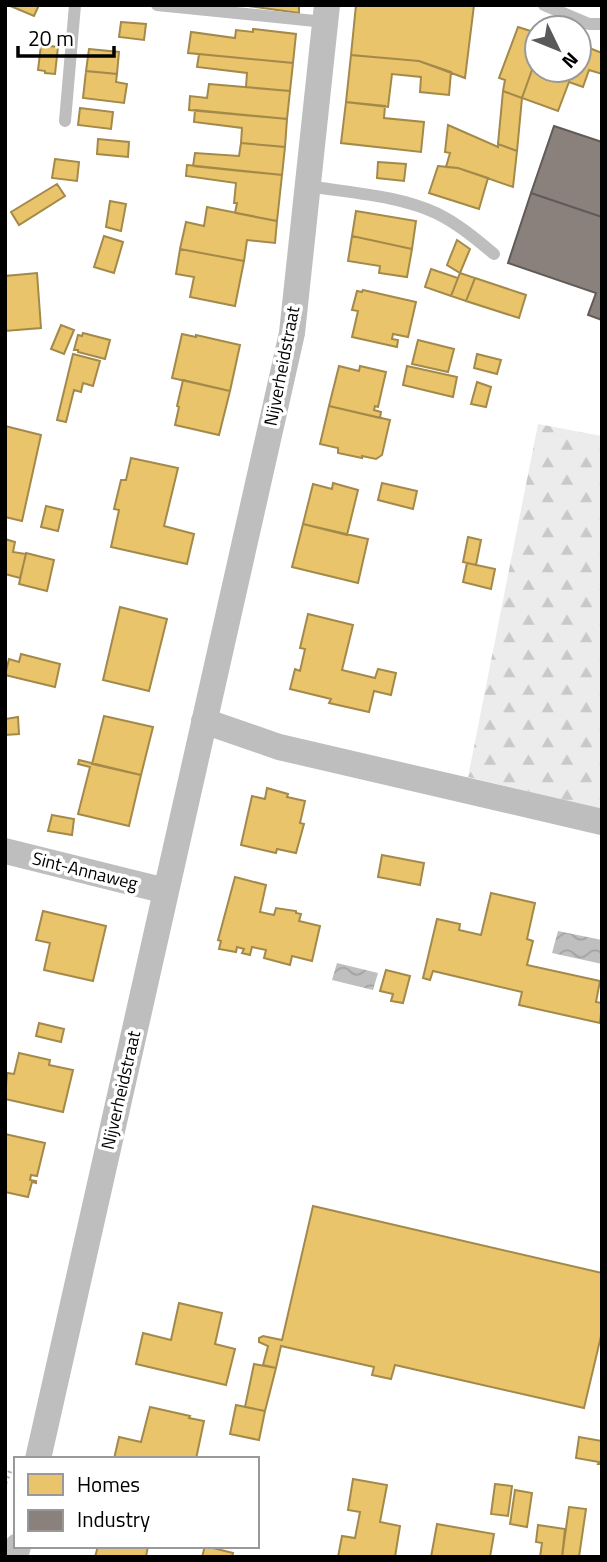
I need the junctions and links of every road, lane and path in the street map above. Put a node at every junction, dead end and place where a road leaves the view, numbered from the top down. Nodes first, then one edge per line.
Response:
1 (75, 5) edge
2 (157, 5) edge
3 (544, 5) edge
4 (326, 14) edge
5 (602, 24) edge
6 (65, 121) dead end
7 (308, 186) junction
8 (494, 254) dead end
9 (204, 721) junction
10 (602, 822) edge
11 (5, 851) edge
12 (166, 891) junction
13 (38, 1457) edge

1 - 6 lane
2 - 4 lane
3 - 5 lane
4 - 7 street, Nijverheidstraat
7 - 8 lane
7 - 9 street, Nijverheidstraat
9 - 10 street
9 - 12 street, Nijverheidstraat
11 - 12 street, Sint-Annaweg
12 - 13 street, Nijverheidstraat

